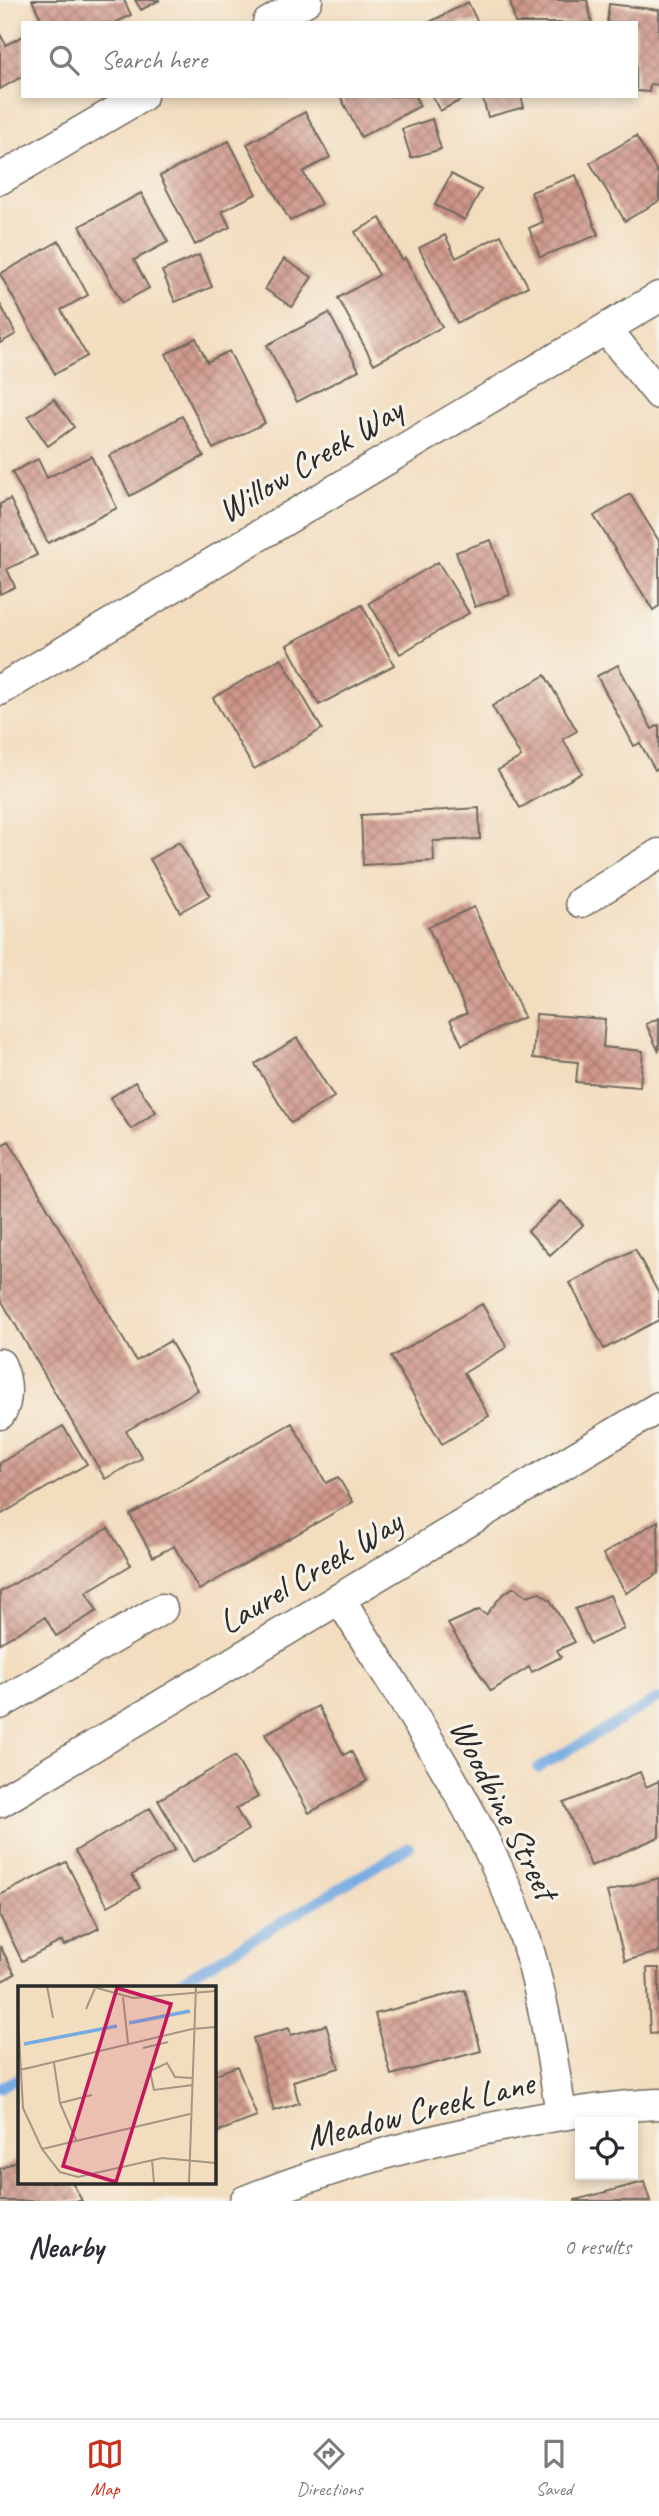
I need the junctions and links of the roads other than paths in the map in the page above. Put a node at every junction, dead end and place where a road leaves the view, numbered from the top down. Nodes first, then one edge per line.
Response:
1 (307, 0) edge
2 (271, 21) edge
3 (139, 98) edge
4 (0, 179) edge
5 (659, 297) edge
6 (606, 329) junction
7 (659, 394) edge
8 (0, 690) edge
9 (659, 854) edge
10 (581, 902) dead end
11 (0, 1364) edge
12 (659, 1407) edge
13 (0, 1414) edge
14 (340, 1599) junction
15 (162, 1609) dead end
16 (0, 1704) edge
17 (0, 1802) edge
18 (659, 2104) edge
19 (561, 2114) junction
20 (245, 2201) edge

1 - 2 street
3 - 4 street
5 - 6 street, Willow Creek Way
6 - 7 street
6 - 8 street, Willow Creek Way
9 - 10 street
11 - 13 street
12 - 14 street, Laurel Creek Way
14 - 17 street, Laurel Creek Way
14 - 19 street, Woodbine Street
15 - 16 street
18 - 19 street, Meadow Creek Lane
19 - 20 street, Meadow Creek Lane

